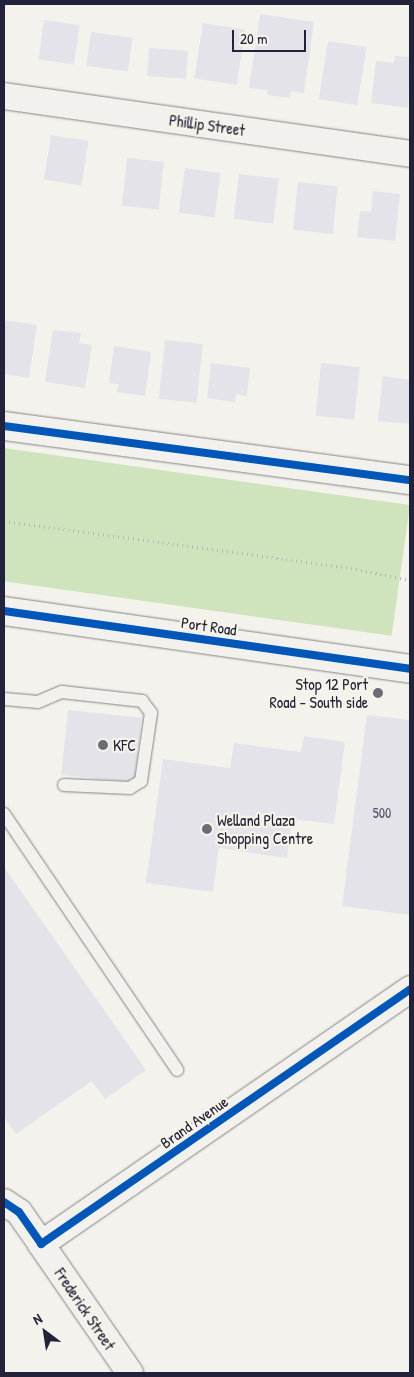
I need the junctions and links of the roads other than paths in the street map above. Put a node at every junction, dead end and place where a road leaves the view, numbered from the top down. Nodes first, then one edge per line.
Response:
1 (4, 96) edge
2 (410, 154) edge
3 (4, 426) edge
4 (410, 480) edge
5 (4, 611) edge
6 (410, 669) edge
7 (4, 699) edge
8 (64, 785) dead end
9 (4, 814) edge
10 (410, 989) edge
11 (176, 1070) dead end
12 (4, 1202) edge
13 (41, 1244) junction
14 (130, 1373) edge

1 - 2 street, Phillip Street
3 - 4 highway
5 - 6 highway, Port Road
7 - 8 lane
9 - 11 lane
10 - 13 street, Brand Avenue
12 - 13 street
13 - 14 street, Frederick Street

